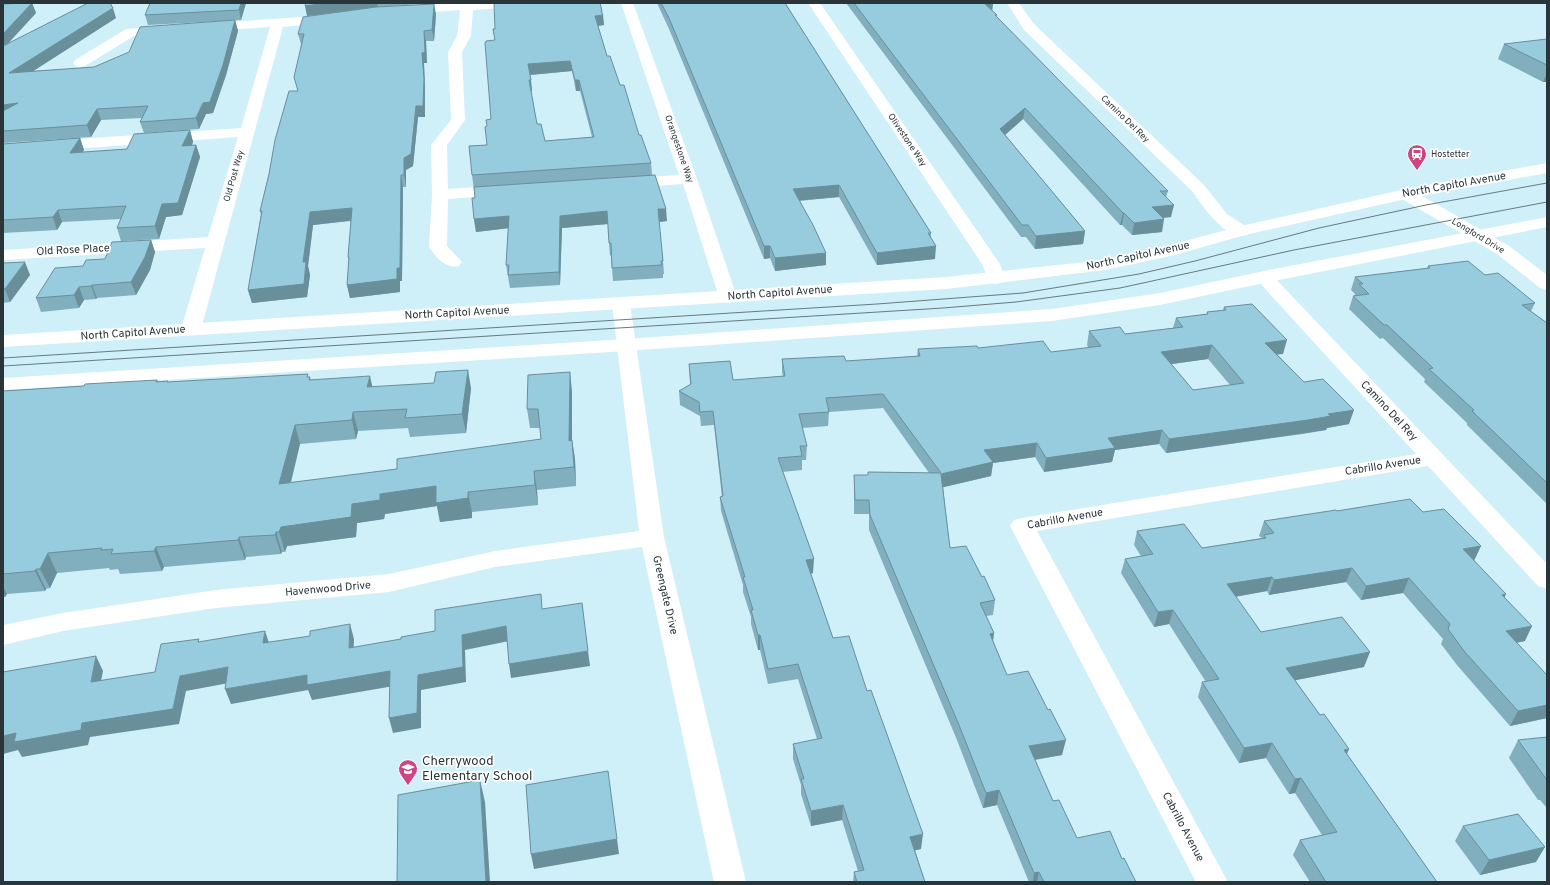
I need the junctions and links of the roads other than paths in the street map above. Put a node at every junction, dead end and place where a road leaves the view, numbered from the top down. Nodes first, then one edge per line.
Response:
1 (521, 3) edge
2 (627, 3) edge
3 (814, 3) edge
4 (1013, 3) edge
5 (467, 6) junction
6 (393, 11) edge
7 (342, 17) edge
8 (278, 23) junction
9 (194, 28) edge
10 (178, 29) edge
11 (80, 63) dead end
12 (246, 132) junction
13 (3, 149) edge
14 (1547, 168) edge
15 (689, 179) junction
16 (612, 184) edge
17 (518, 190) edge
18 (1406, 194) junction
19 (440, 195) junction
20 (1547, 222) edge
21 (1241, 232) junction
22 (1477, 235) junction
23 (216, 242) junction
24 (3, 255) edge
25 (453, 262) dead end
26 (1264, 277) junction
27 (996, 278) junction
28 (1547, 284) edge
29 (728, 297) junction
30 (621, 304) junction
31 (191, 329) junction
32 (3, 341) edge
33 (626, 345) junction
34 (3, 384) edge
35 (1433, 458) junction
36 (652, 537) junction
37 (1547, 580) edge
38 (3, 635) edge
39 (730, 882) edge
40 (1212, 882) edge

1 - 5 street
2 - 15 street, Orangestone Way
3 - 27 street, Olivestone Way
4 - 21 street, Camino Del Rey
5 - 6 street
5 - 19 street
7 - 8 street
8 - 9 street
8 - 12 street, Old Post Way
10 - 11 street
12 - 13 street
12 - 23 street, Old Post Way
14 - 18 street, North Capitol Avenue
15 - 16 street
15 - 29 street, Orangestone Way
17 - 19 street
18 - 21 street, North Capitol Avenue
18 - 22 street, Longford Drive
19 - 25 street
20 - 22 street
21 - 27 street, North Capitol Avenue
22 - 26 street
22 - 28 street, Longford Drive
23 - 24 street, Old Rose Place
23 - 31 street, Old Post Way
26 - 33 street
26 - 35 street, Camino Del Rey
27 - 29 street, North Capitol Avenue
29 - 30 street, North Capitol Avenue
30 - 31 street, North Capitol Avenue
30 - 33 street, Greengate Drive
31 - 32 street, North Capitol Avenue
33 - 34 street
33 - 36 street, Greengate Drive
35 - 37 street, Camino Del Rey
35 - 40 street, Cabrillo Avenue
36 - 38 street, Havenwood Drive
36 - 39 street, Greengate Drive

